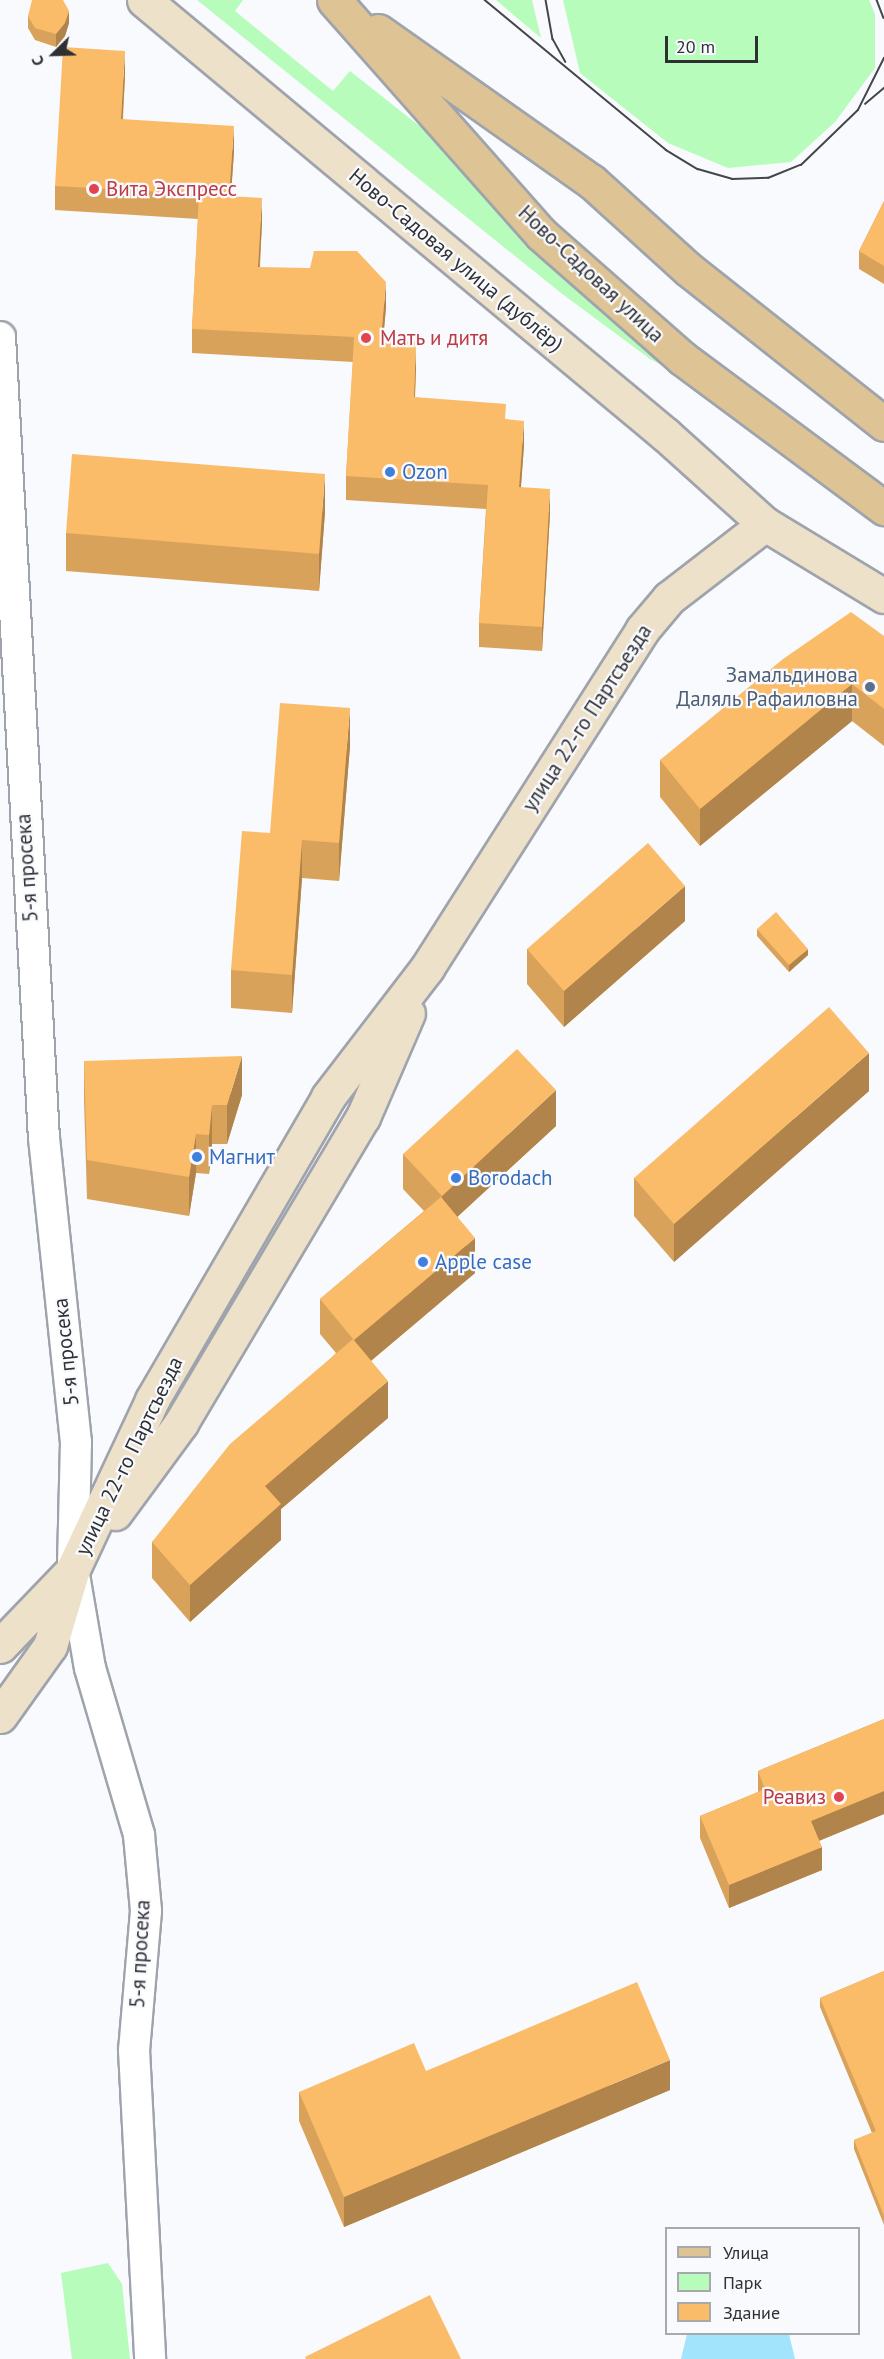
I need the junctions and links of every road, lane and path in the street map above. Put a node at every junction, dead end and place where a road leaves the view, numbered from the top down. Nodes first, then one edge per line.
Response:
1 (144, 0) edge
2 (335, 0) edge
3 (0, 337) edge
4 (884, 424) edge
5 (884, 508) edge
6 (765, 524) junction
7 (884, 596) edge
8 (74, 1569) junction
9 (0, 1646) edge
10 (0, 1716) edge
11 (150, 2359) edge

1 - 6 main road, Ново-Садовая улица (дублёр)
2 - 4 main road, Ново-Садовая улица
2 - 5 main road, Ново-Садовая улица
3 - 8 street, 5-я просека
6 - 7 main road
6 - 8 main road, улица 22-го Партсъезда
8 - 9 main road
8 - 10 main road
8 - 11 street, 5-я просека

